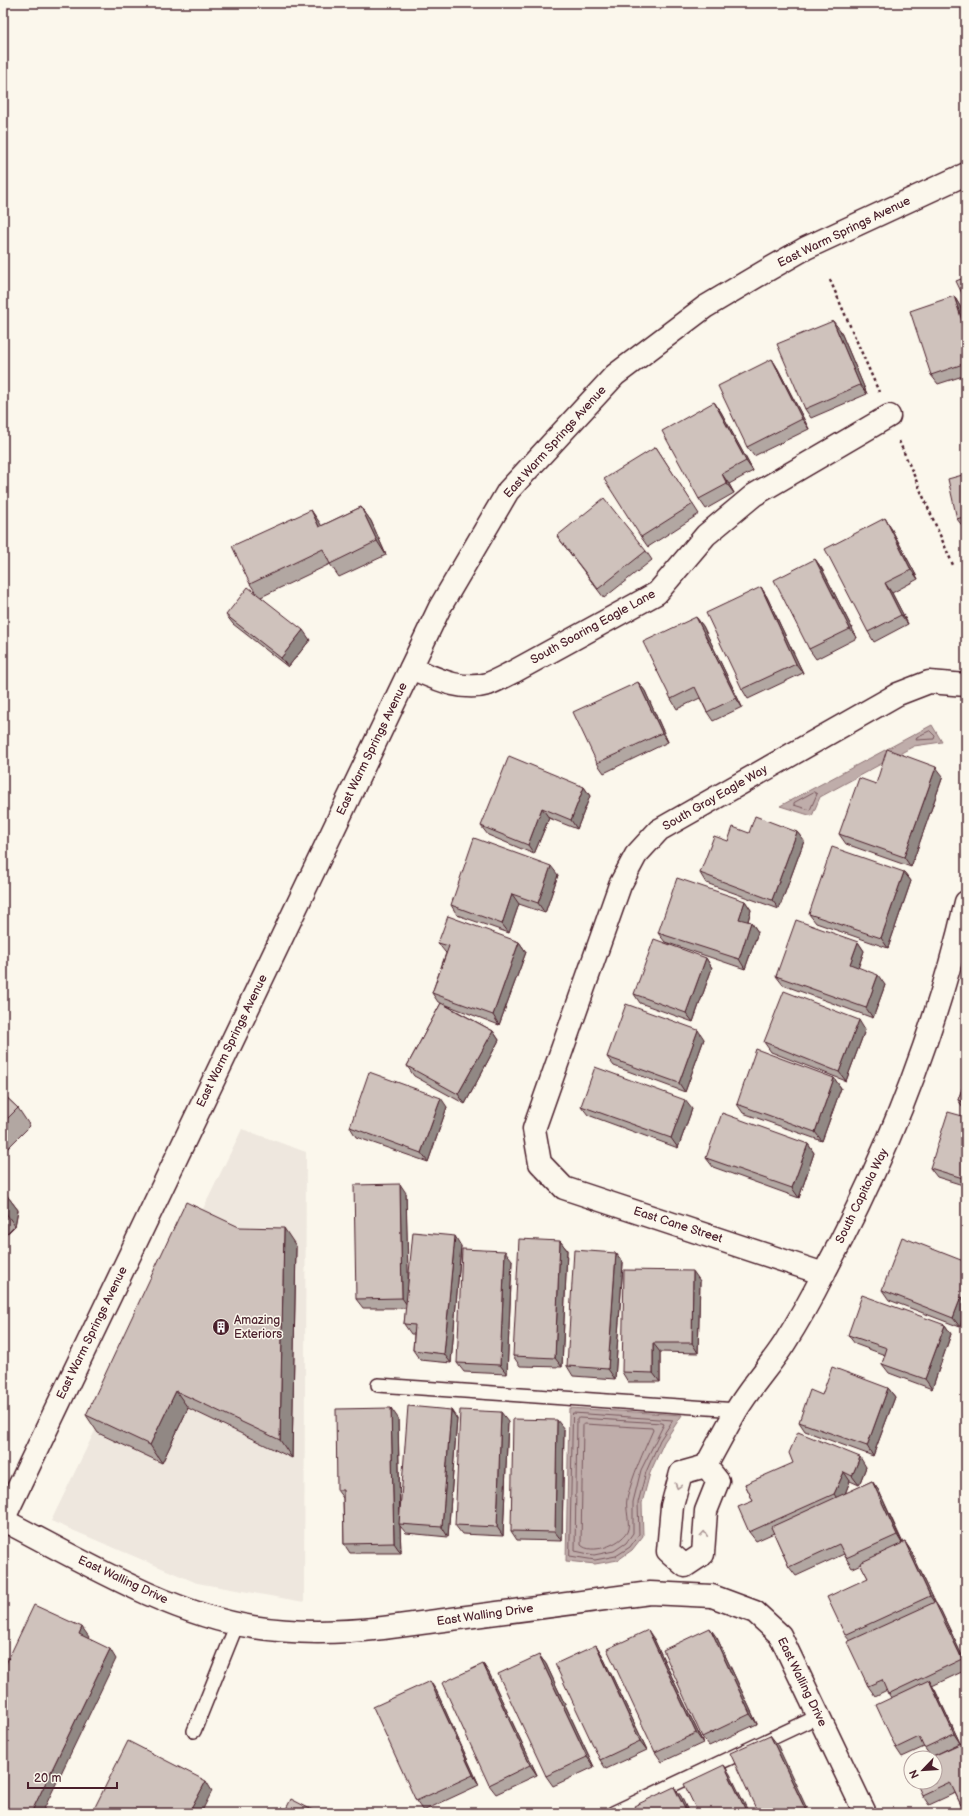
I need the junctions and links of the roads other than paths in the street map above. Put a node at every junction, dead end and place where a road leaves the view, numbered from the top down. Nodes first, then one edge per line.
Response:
1 (966, 174) edge
2 (889, 416) dead end
3 (411, 668) junction
4 (966, 685) edge
5 (966, 902) edge
6 (540, 1163) joint
7 (824, 1274) junction
8 (378, 1385) dead end
9 (737, 1410) junction
10 (706, 1466) junction
11 (3, 1520) edge
12 (685, 1566) junction
13 (682, 1594) junction
14 (237, 1624) junction
15 (819, 1716) junction
16 (194, 1731) dead end
17 (613, 1813) edge
18 (865, 1813) edge

1 - 3 street, East Warm Springs Avenue
2 - 3 street, South Soaring Eagle Lane
3 - 11 street, East Warm Springs Avenue
4 - 6 street, South Gray Eagle Way
5 - 7 street, South Capitola Way
6 - 7 street, East Cane Street
7 - 9 street, South Capitola Way
8 - 9 lane
9 - 10 street, South Capitola Way
12 -> 10 street
10 -> 12 street
11 - 14 street, East Walling Drive
12 - 13 street
13 - 14 street, East Walling Drive
13 - 15 street, East Walling Drive
14 - 16 lane
15 - 17 lane
15 - 18 street, East Walling Drive

